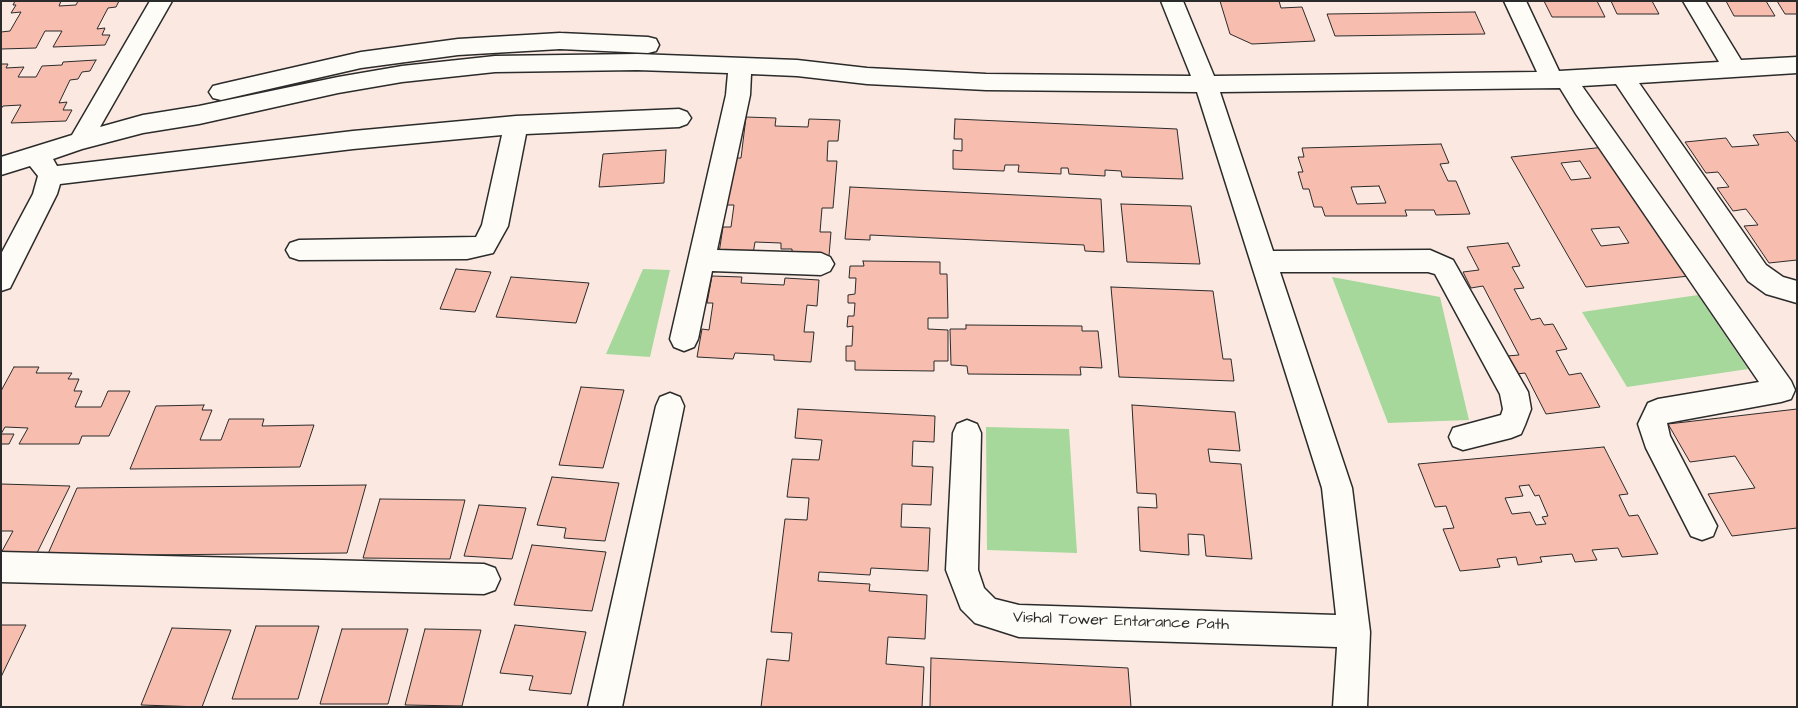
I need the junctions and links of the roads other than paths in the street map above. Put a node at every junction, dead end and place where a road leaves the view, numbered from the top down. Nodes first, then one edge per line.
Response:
1 (161, 1) edge
2 (1172, 1) edge
3 (1514, 1) edge
4 (1694, 1) edge
5 (740, 65) junction
6 (1797, 65) edge
7 (1735, 69) junction
8 (1622, 76) junction
9 (1559, 80) junction
10 (1206, 84) junction
11 (679, 118) dead end
12 (516, 125) junction
13 (80, 141) junction
14 (34, 156) junction
15 (1, 166) edge
16 (50, 176) junction
17 (299, 250) dead end
18 (701, 260) junction
19 (1263, 262) junction
20 (821, 264) dead end
21 (1, 280) edge
22 (1797, 292) edge
23 (684, 339) dead end
24 (1789, 389) edge
25 (670, 406) dead end
26 (967, 433) dead end
27 (1463, 437) dead end
28 (1702, 526) dead end
29 (1, 567) edge
30 (484, 579) dead end
31 (1354, 632) junction
32 (605, 707) edge
33 (1350, 707) edge

1 - 13 street
2 - 10 street
3 - 9 street
4 - 7 street
5 - 10 street
5 - 13 street
5 - 18 street
6 - 7 street
7 - 8 street
8 - 9 street
8 - 22 street
9 - 10 street
9 - 24 street
10 - 19 street
11 - 12 street
12 - 16 street
12 - 17 street
13 - 14 street
14 - 15 street
14 - 16 street
16 - 21 street
18 - 20 street
18 - 23 street
19 - 27 street
19 - 31 street
24 - 28 street
25 - 32 street
26 - 31 street, Vishal Tower Entarance Path
29 - 30 street
31 - 33 street

